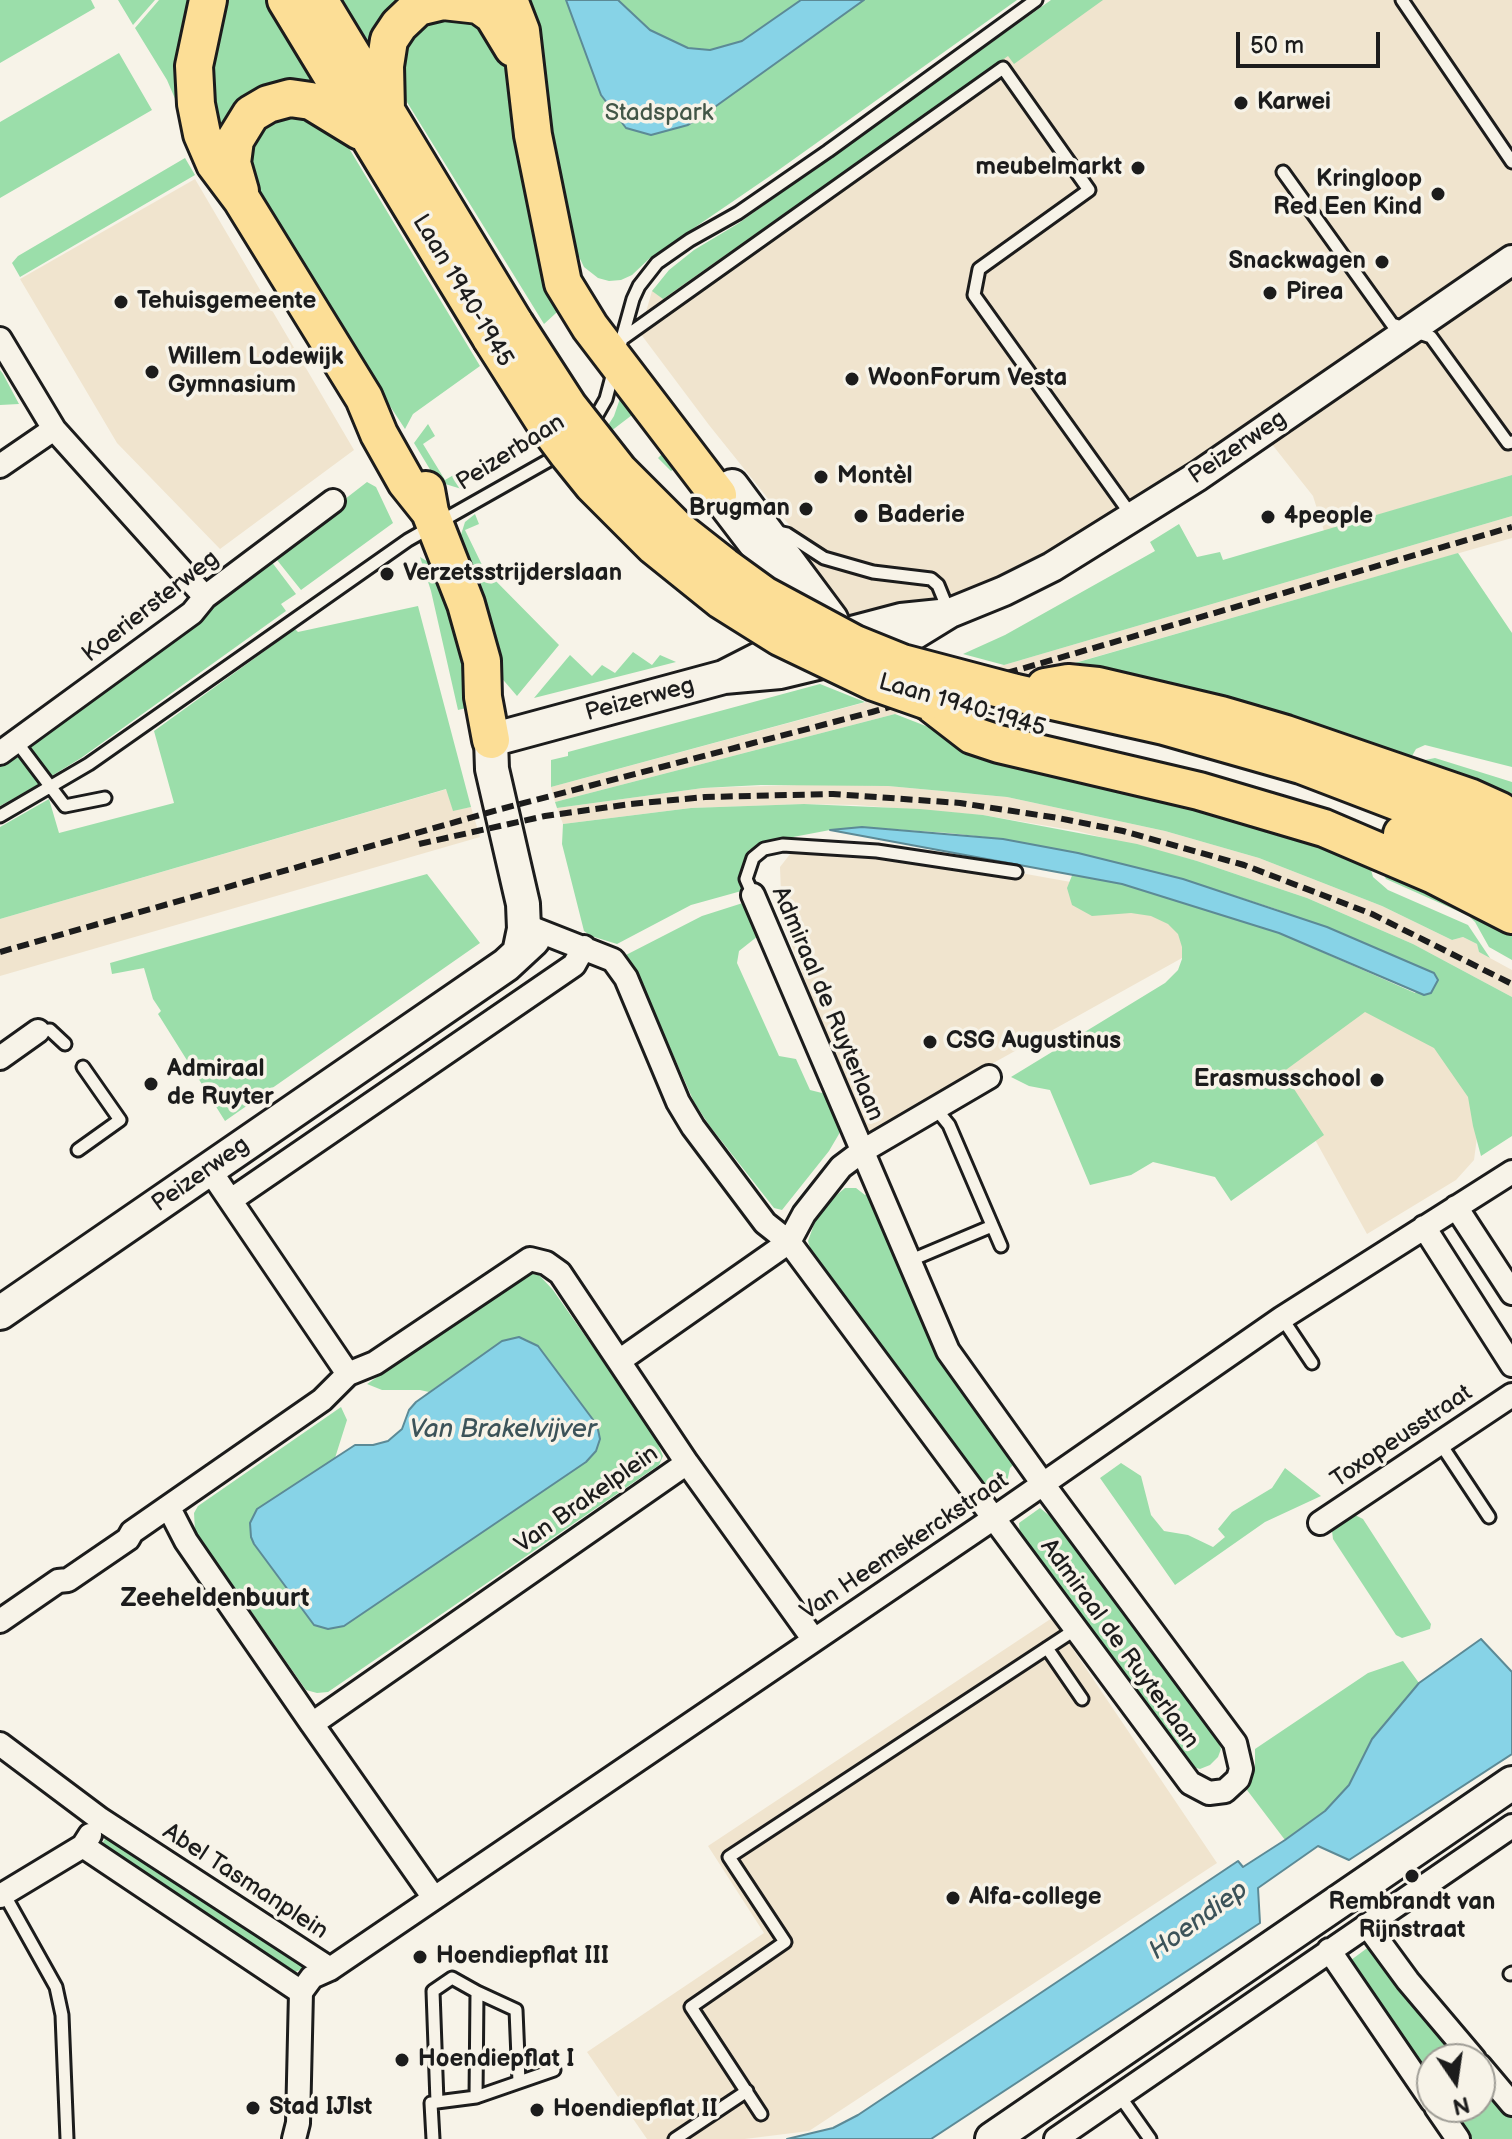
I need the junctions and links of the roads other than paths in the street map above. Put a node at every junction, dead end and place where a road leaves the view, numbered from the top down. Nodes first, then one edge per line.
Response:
1 (208, 0) edge
2 (286, 0) edge
3 (319, 0) edge
4 (509, 0) edge
5 (1036, 0) edge
6 (1402, 0) edge
7 (524, 77) junction
8 (378, 125) junction
9 (1512, 162) edge
10 (1283, 172) dead end
11 (242, 200) junction
12 (1512, 260) edge
13 (1410, 330) junction
14 (503, 331) junction
15 (0, 339) edge
16 (619, 350) junction
17 (54, 429) junction
18 (1512, 442) edge
19 (0, 466) edge
20 (725, 490) junction
21 (333, 501) dead end
22 (1134, 517) junction
23 (433, 518) junction
24 (764, 528) junction
25 (205, 597) junction
26 (950, 613) junction
27 (830, 645) junction
28 (1012, 692) junction
29 (928, 701) junction
30 (500, 737) junction
31 (8, 747) edge
32 (51, 787) junction
33 (105, 798) dead end
34 (1498, 810) edge
35 (0, 816) edge
36 (1512, 854) edge
37 (1016, 872) dead end
38 (1512, 885) edge
39 (753, 895) joint
40 (1512, 915) edge
41 (527, 936) junction
42 (584, 947) junction
43 (38, 1031) joint
44 (65, 1044) dead end
45 (0, 1058) edge
46 (83, 1067) dead end
47 (989, 1077) dead end
48 (936, 1109) junction
49 (78, 1150) dead end
50 (861, 1152) junction
51 (209, 1169) junction
52 (1512, 1172) edge
53 (231, 1200) junction
54 (1456, 1207) junction
55 (992, 1226) junction
56 (1424, 1227) junction
57 (789, 1242) junction
58 (1001, 1246) dead end
59 (909, 1261) junction
60 (1512, 1293) edge
61 (1, 1311) edge
62 (1282, 1318) junction
63 (619, 1361) junction
64 (1312, 1363) dead end
65 (1512, 1365) edge
66 (348, 1374) junction
67 (1512, 1395) edge
68 (1440, 1443) junction
69 (687, 1463) junction
70 (1043, 1484) junction
71 (169, 1508) junction
72 (1489, 1517) dead end
73 (994, 1518) junction
74 (1320, 1523) dead end
75 (0, 1621) edge
76 (1076, 1629) junction
77 (814, 1640) junction
78 (1047, 1648) junction
79 (1082, 1699) dead end
80 (312, 1724) junction
81 (0, 1744) edge
82 (1512, 1783) edge
83 (1512, 1798) edge
84 (100, 1819) junction
85 (1512, 1826) edge
86 (83, 1846) junction
87 (2, 1895) edge
88 (434, 1898) junction
89 (1367, 1925) junction
90 (1329, 1950) junction
91 (330, 1969) junction
92 (301, 1992) junction
93 (477, 1992) junction
94 (1460, 2043) edge
95 (554, 2070) dead end
96 (1416, 2078) edge
97 (519, 2082) junction
98 (1496, 2085) edge
99 (747, 2091) junction
100 (1119, 2095) junction
101 (476, 2097) junction
102 (437, 2102) junction
103 (1512, 2104) edge
104 (761, 2114) dead end
105 (67, 2139) edge
106 (294, 2139) edge
107 (433, 2139) edge
108 (675, 2139) edge
109 (992, 2139) edge
110 (1013, 2139) edge
111 (1056, 2139) edge
112 (1150, 2139) edge

1 - 11 highway
2 - 8 highway, Laan 1940-1945
3 - 8 highway, Laan 1940-1945
4 - 7 highway
5 - 16 lane, Peizerbaan
6 - 9 lane
7 - 8 highway
7 - 16 highway
8 - 11 highway
8 - 14 highway, Laan 1940-1945
10 - 13 lane
11 - 23 highway
12 - 13 street, Peizerweg
13 - 18 lane
13 - 22 street, Peizerweg
14 - 28 highway, Laan 1940-1945, bridge
14 - 29 highway, Laan 1940-1945, bridge
15 - 17 street
16 - 20 highway
16 - 22 lane
16 - 23 lane, Peizerbaan
17 - 19 street
17 - 25 street
20 - 24 main road
20 - 27 main road
21 - 25 street, Koeriersterweg
22 - 26 street, Peizerweg
23 - 30 highway
23 - 32 lane, Peizerbaan
24 - 26 lane
24 - 27 main road
25 - 31 street, Koeriersterweg
26 - 27 street, Peizerweg
27 - 30 main road, Peizerweg
28 - 34 highway
28 - 36 highway, Laan 1940-1945
29 - 38 highway, Laan 1940-1945
29 - 40 highway
30 - 41 main road
31 - 32 lane
32 - 33 lane
32 - 35 lane, Peizerbaan
37 - 39 lane, Admiraal de Ruyterlaan
39 - 50 street, Admiraal de Ruyterlaan
41 - 42 street, Admiraal de Ruyterlaan
41 - 51 main road, Peizerweg
42 - 53 street, Peizerweg
42 - 57 street, Admiraal de Ruyterlaan
43 - 44 lane
43 - 45 street
46 - 49 lane
47 - 48 street, Admiraal de Ruyterlaan
48 - 50 street, Admiraal de Ruyterlaan
48 - 55 lane
50 - 57 street
50 - 59 street, Admiraal de Ruyterlaan
51 - 53 street
51 - 61 main road, Peizerweg
52 - 54 street, Van Heemskerckstraat
53 - 66 street
54 - 56 street, Van Heemskerckstraat
54 - 60 street
55 - 58 lane
55 - 59 lane
56 - 62 street, Van Heemskerckstraat
56 - 65 street
57 - 63 street
57 - 73 street, Admiraal de Ruyterlaan
59 - 70 street, Admiraal de Ruyterlaan
62 - 64 lane
62 - 70 street, Van Heemskerckstraat
63 - 66 street, Van Brakelplein
63 - 69 street, Van Brakelplein
66 - 71 street, Van Brakelplein
67 - 68 street, Toxopeusstraat
68 - 72 lane
68 - 74 street, Toxopeusstraat
69 - 77 street
69 - 80 street, Van Brakelplein
70 - 73 street, Van Heemskerckstraat
70 - 76 street, Admiraal de Ruyterlaan
71 - 75 street, Van Brakelplein
71 - 80 street
73 - 76 street, Admiraal de Ruyterlaan
73 - 77 street, Van Heemskerckstraat
76 - 78 lane
77 - 88 street, Van Heemskerckstraat
78 - 79 lane
78 - 99 lane
80 - 88 street
81 - 84 street, Abel Tasmanplein
82 - 109 main road
83 - 110 main road
84 - 86 street
84 - 91 street, Abel Tasmanplein
85 - 89 street
86 - 87 street
86 - 92 street
87 - 105 lane
88 - 91 street, Van Heemskerckstraat
89 - 90 street
89 - 94 street
90 - 96 street
90 - 100 street
91 - 92 street, Abel Tasmanplein
92 - 106 street
93 - 97 lane
93 - 101 lane
93 - 102 lane
95 - 97 lane
97 - 101 lane
98 - 103 street
99 - 104 lane
99 - 108 lane
100 - 111 street
100 - 112 lane
101 - 102 lane
102 - 107 lane

